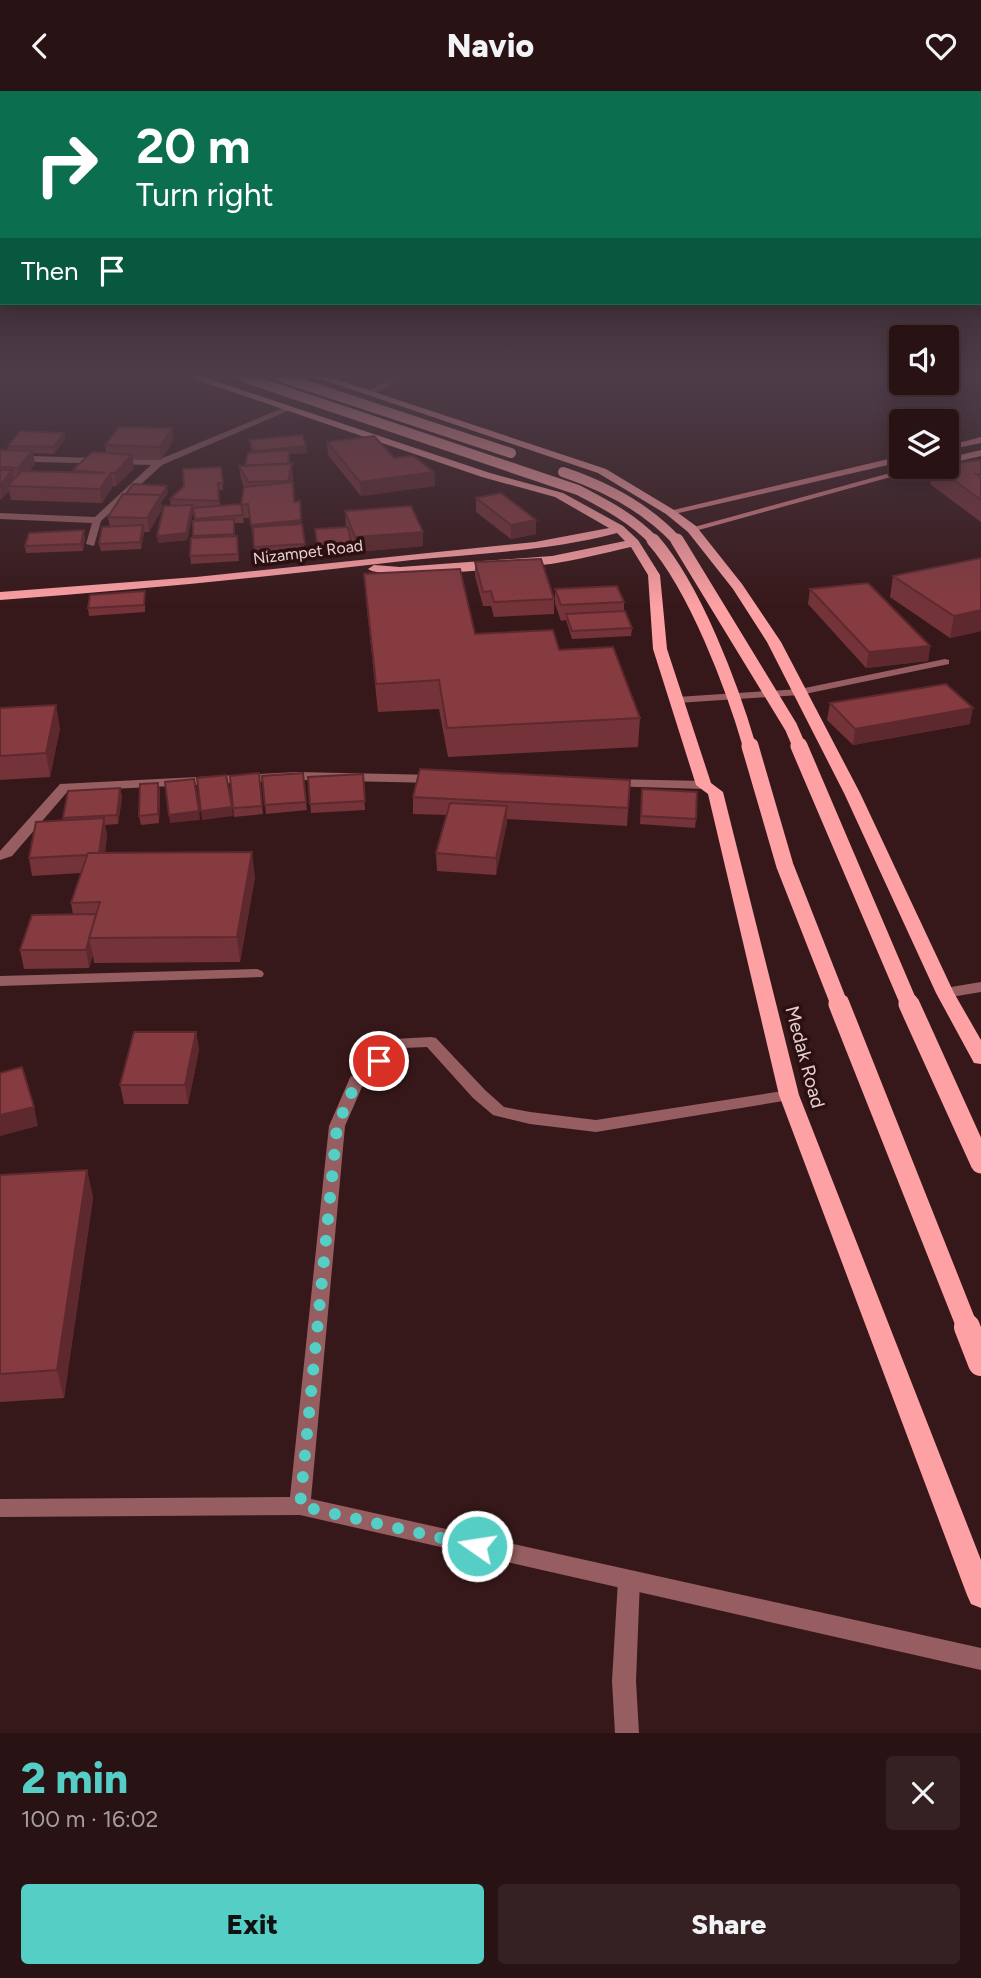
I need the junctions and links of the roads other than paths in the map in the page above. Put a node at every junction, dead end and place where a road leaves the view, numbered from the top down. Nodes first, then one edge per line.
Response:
1 (181, 454) edge
2 (425, 454) edge
3 (470, 454) edge
4 (513, 454) edge
5 (550, 454) edge
6 (978, 454) edge
7 (0, 458) edge
8 (959, 458) edge
9 (889, 462) edge
10 (159, 463) junction
11 (889, 476) edge
12 (670, 512) junction
13 (0, 516) edge
14 (97, 520) junction
15 (619, 529) junction
16 (692, 529) junction
17 (634, 543) junction
18 (91, 544) dead end
19 (341, 567) junction
20 (0, 596) edge
21 (945, 662) dead end
22 (800, 692) junction
23 (677, 700) junction
24 (446, 779) edge
25 (596, 782) edge
26 (704, 785) junction
27 (0, 856) edge
28 (257, 974) dead end
29 (0, 981) edge
30 (981, 987) edge
31 (945, 993) junction
32 (981, 1058) edge
33 (789, 1095) junction
34 (981, 1163) edge
35 (981, 1363) edge
36 (300, 1506) junction
37 (0, 1508) edge
38 (629, 1580) junction
39 (981, 1595) edge
40 (981, 1659) edge
41 (627, 1733) edge

1 - 10 street
2 - 15 main road, Medak Road
3 - 35 main road, bridge
4 - 34 main road, bridge
5 - 12 main road
6 - 8 main road
7 - 10 street
9 - 12 main road
10 - 14 street
11 - 16 main road
12 - 16 main road
13 - 14 street
14 - 18 street
15 - 17 main road, Medak Road
15 - 19 main road, Nizampet Road
16 - 22 main road
17 - 19 main road
17 - 23 main road, Medak Road
19 - 20 main road, Nizampet Road
21 - 22 street
22 - 23 street
22 - 31 main road
23 - 26 main road, Medak Road
24 - 27 street
25 - 26 street
26 - 33 main road, Medak Road
28 - 29 street
30 - 31 street
31 - 32 main road
33 - 36 street
33 - 39 main road, Medak Road
36 - 37 street
36 - 38 street
38 - 40 street
38 - 41 street

